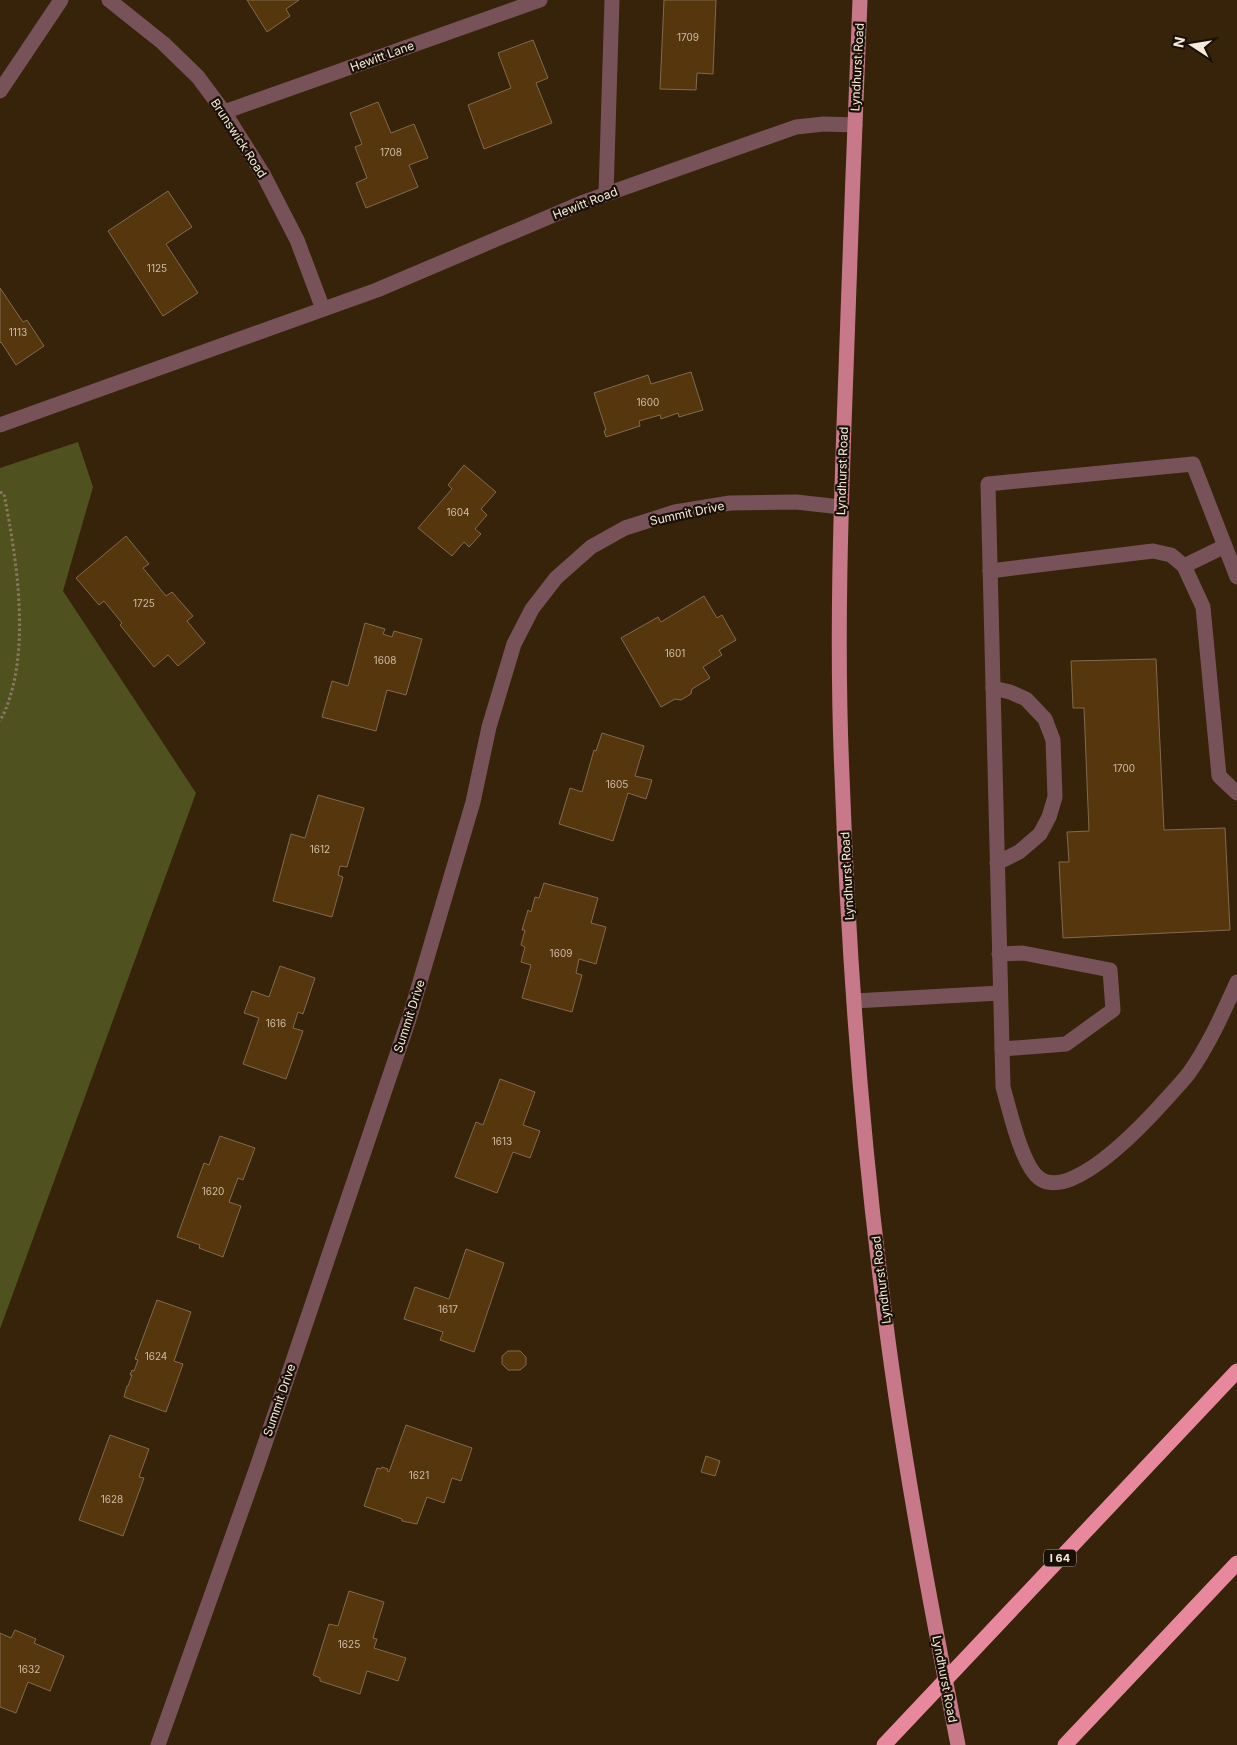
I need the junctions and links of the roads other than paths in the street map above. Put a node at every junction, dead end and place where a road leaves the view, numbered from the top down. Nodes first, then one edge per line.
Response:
1 (61, 0) edge
2 (109, 0) edge
3 (540, 0) edge
4 (612, 0) edge
5 (860, 0) edge
6 (0, 91) edge
7 (224, 112) junction
8 (855, 125) junction
9 (606, 194) junction
10 (323, 309) junction
11 (0, 425) edge
12 (841, 507) junction
13 (1225, 546) junction
14 (1184, 566) junction
15 (990, 571) junction
16 (1237, 577) edge
17 (993, 688) junction
18 (1237, 793) edge
19 (997, 863) junction
20 (999, 954) junction
21 (1237, 982) edge
22 (1000, 993) junction
23 (854, 1000) junction
24 (1002, 1049) junction
25 (1237, 1371) edge
26 (1237, 1563) edge
27 (158, 1745) edge
28 (884, 1745) edge
29 (958, 1745) edge
30 (1065, 1745) edge

1 - 6 street
2 - 7 street, Brunswick Road
3 - 7 street, Hewitt Lane
4 - 9 street
5 - 8 main road, Lyndhurst Road
7 - 10 street, Brunswick Road
8 - 9 street, Hewitt Road
8 - 12 main road, Lyndhurst Road
9 - 10 street, Hewitt Road
10 - 11 street, Hewitt Road
12 - 23 main road, Lyndhurst Road
12 - 27 street, Summit Drive
13 - 14 street
13 - 15 street
13 - 16 street
14 - 15 street
14 - 18 street
15 - 17 street
17 - 19 street
17 - 19 street
19 - 20 street
20 - 22 street
20 - 24 street
21 - 24 street
22 - 23 street
22 - 24 street
23 - 29 main road, Lyndhurst Road
25 - 28 highway, I 64
26 - 30 highway

